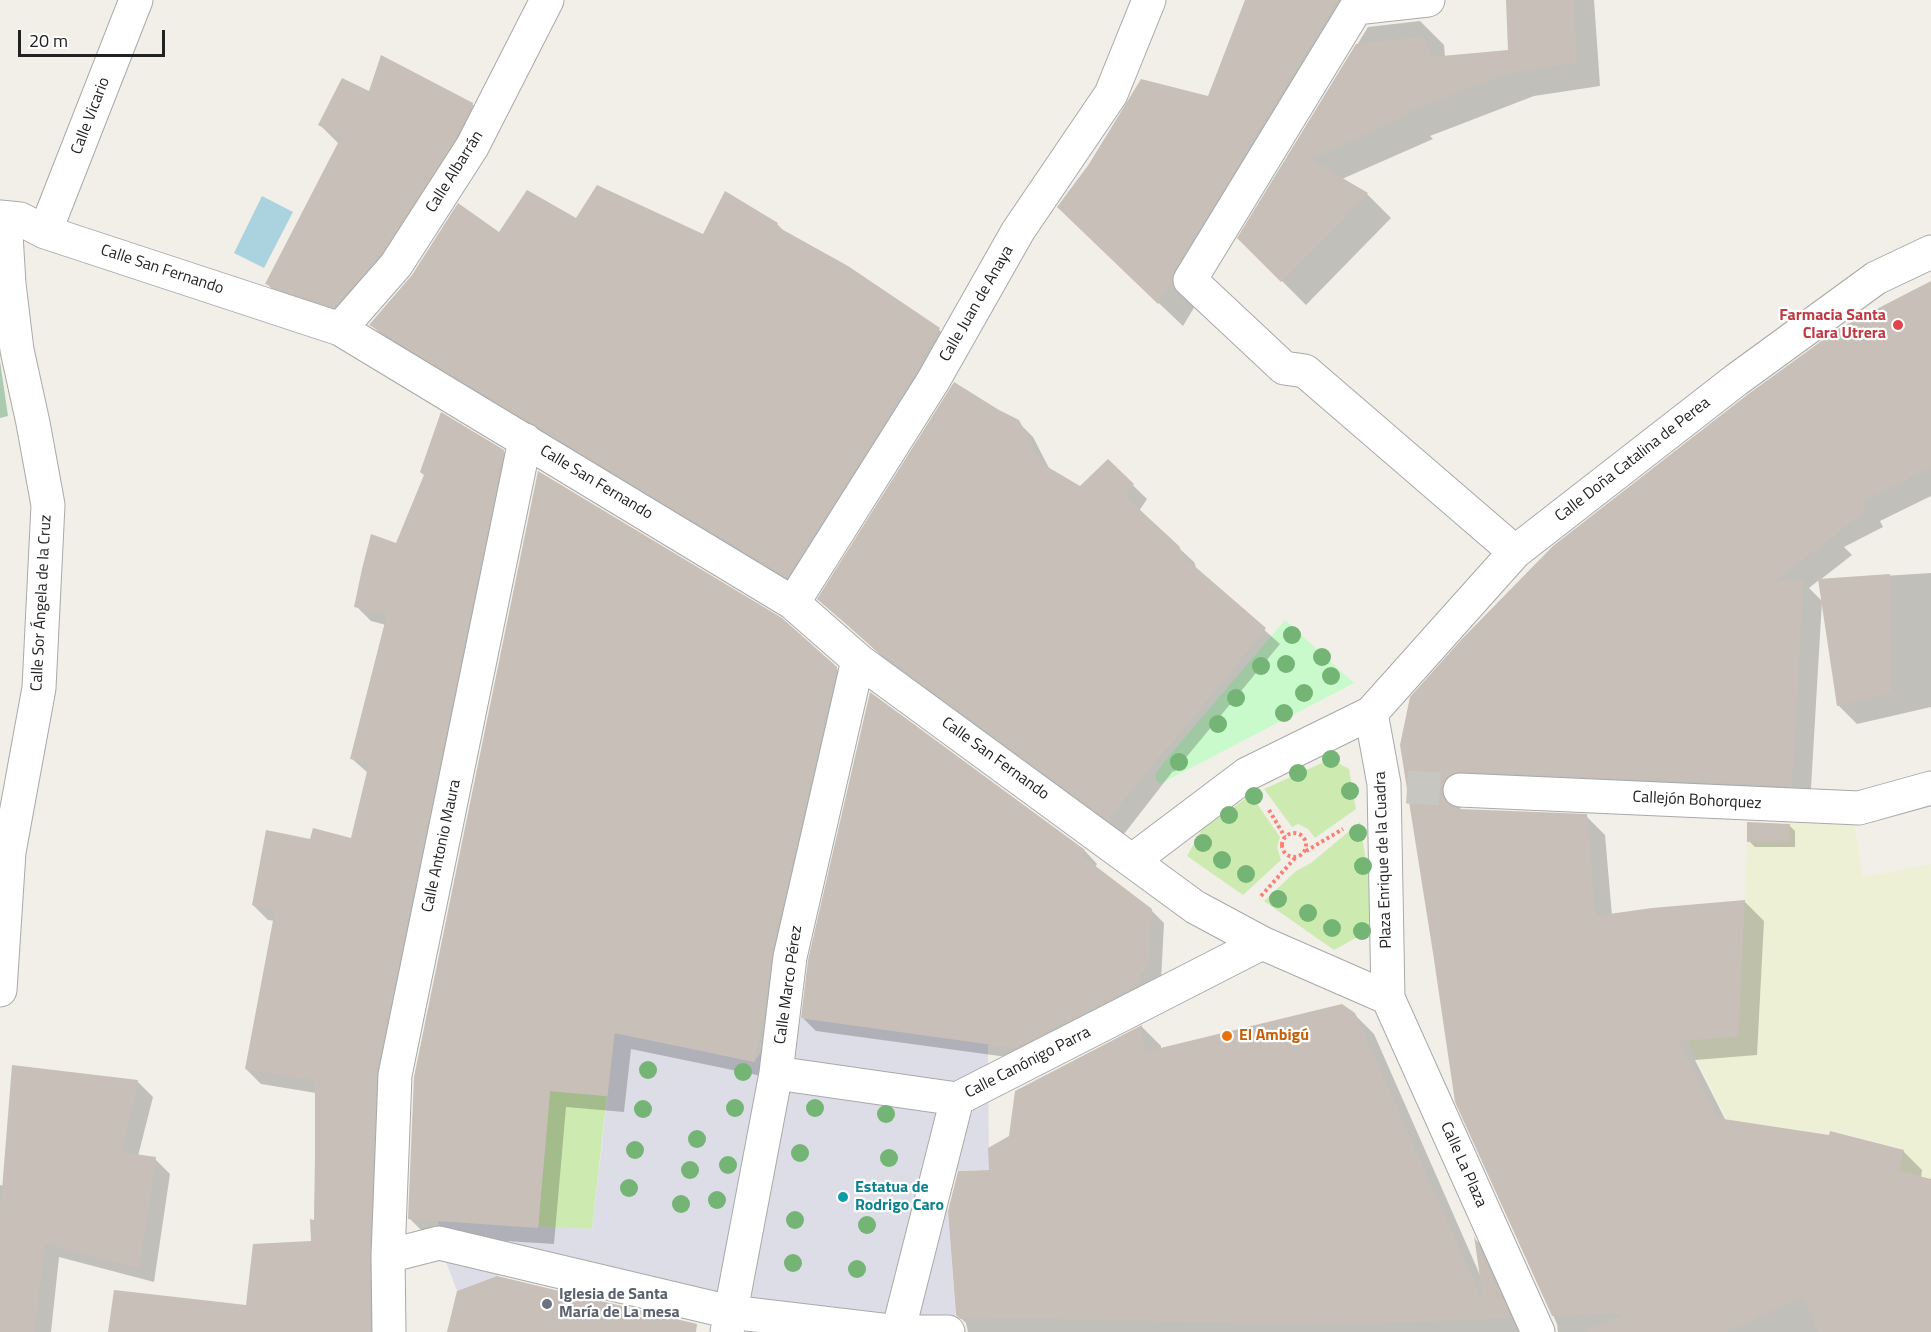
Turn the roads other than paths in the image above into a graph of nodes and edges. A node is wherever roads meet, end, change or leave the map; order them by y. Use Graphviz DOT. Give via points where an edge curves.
graph roads {
  1 [pos="136,0"];
  2 [pos="547,0"];
  3 [pos="1149,0"];
  4 [pos="1428,0"];
  5 [pos="3,218"];
  6 [pos="45,232"];
  7 [pos="1931,252"];
  8 [pos="340,329"];
  9 [pos="525,440"];
  10 [pos="1515,552"];
  11 [pos="792,603"];
  12 [pos="858,660"];
  13 [pos="1371,713"];
  14 [pos="1931,788"];
  15 [pos="1460,790"];
  16 [pos="1133,860"];
  17 [pos="1262,943"];
  18 [pos="0,990"];
  19 [pos="1388,998"];
  20 [pos="776,1073"];
  21 [pos="957,1099"];
  22 [pos="388,1256"];
  23 [pos="728,1322"];
  24 [pos="389,1332"];
  25 [pos="898,1332"];
  26 [pos="948,1332"];
  27 [pos="1538,1332"];
  1 -- 6 [label="street, Calle Vicario"];
  2 -- 8 [label="street, Calle Albarrán" via="472,147 396,265"];
  3 -- 11 [label="street, Calle Juan de Anaya" via="1111,94 1018,231 933,381"];
  4 -- 10 [label="street" via="1356,8 1190,280 1284,368 1305,371"];
  5 -- 6 [label="street, Calle San Fernando" via="20,219"];
  5 -- 18 [label="street, Calle Sor Ángela de la Cruz" via="17,350 48,505 39,688 9,852"];
  6 -- 8 [label="street, Calle San Fernando"];
  7 -- 10 [label="street, Calle Doña Catalina de Perea" via="1876,278 1736,380"];
  8 -- 9 [label="street, Calle San Fernando"];
  9 -- 11 [label="street, Calle San Fernando"];
  9 -- 22 [label="street, Calle Antonio Maura" via="395,1075"];
  10 -- 13 [label="street, Calle Doña Catalina de Perea"];
  11 -- 12 [label="street, Calle San Fernando"];
  12 -- 16 [label="street, Calle San Fernando"];
  12 -- 20 [label="street, Calle Marco Pérez" via="790,957"];
  13 -- 16 [label="street" via="1247,774"];
  13 -- 19 [label="street, Plaza Enrique de la Cuadra" via="1396,786"];
  14 -- 15 [label="street, Callejón Bohorquez" via="1859,808"];
  16 -- 17 [label="street" via="1195,907"];
  17 -- 19 [label="street"];
  17 -- 21 [label="street, Calle Canónigo Parra"];
  19 -- 27 [label="street, Calle La Plaza"];
  20 -- 21 [label="street, Calle Canónigo Parra"];
  20 -- 23 [label="street, Calle Marco Pérez"];
  21 -- 25 [label="street"];
  22 -- 23 [label="street" via="439,1243"];
  22 -- 24 [label="street, Calle Antonio Maura"];
  23 -- 25 [label="street"];
  25 -- 26 [label="street"];
}
